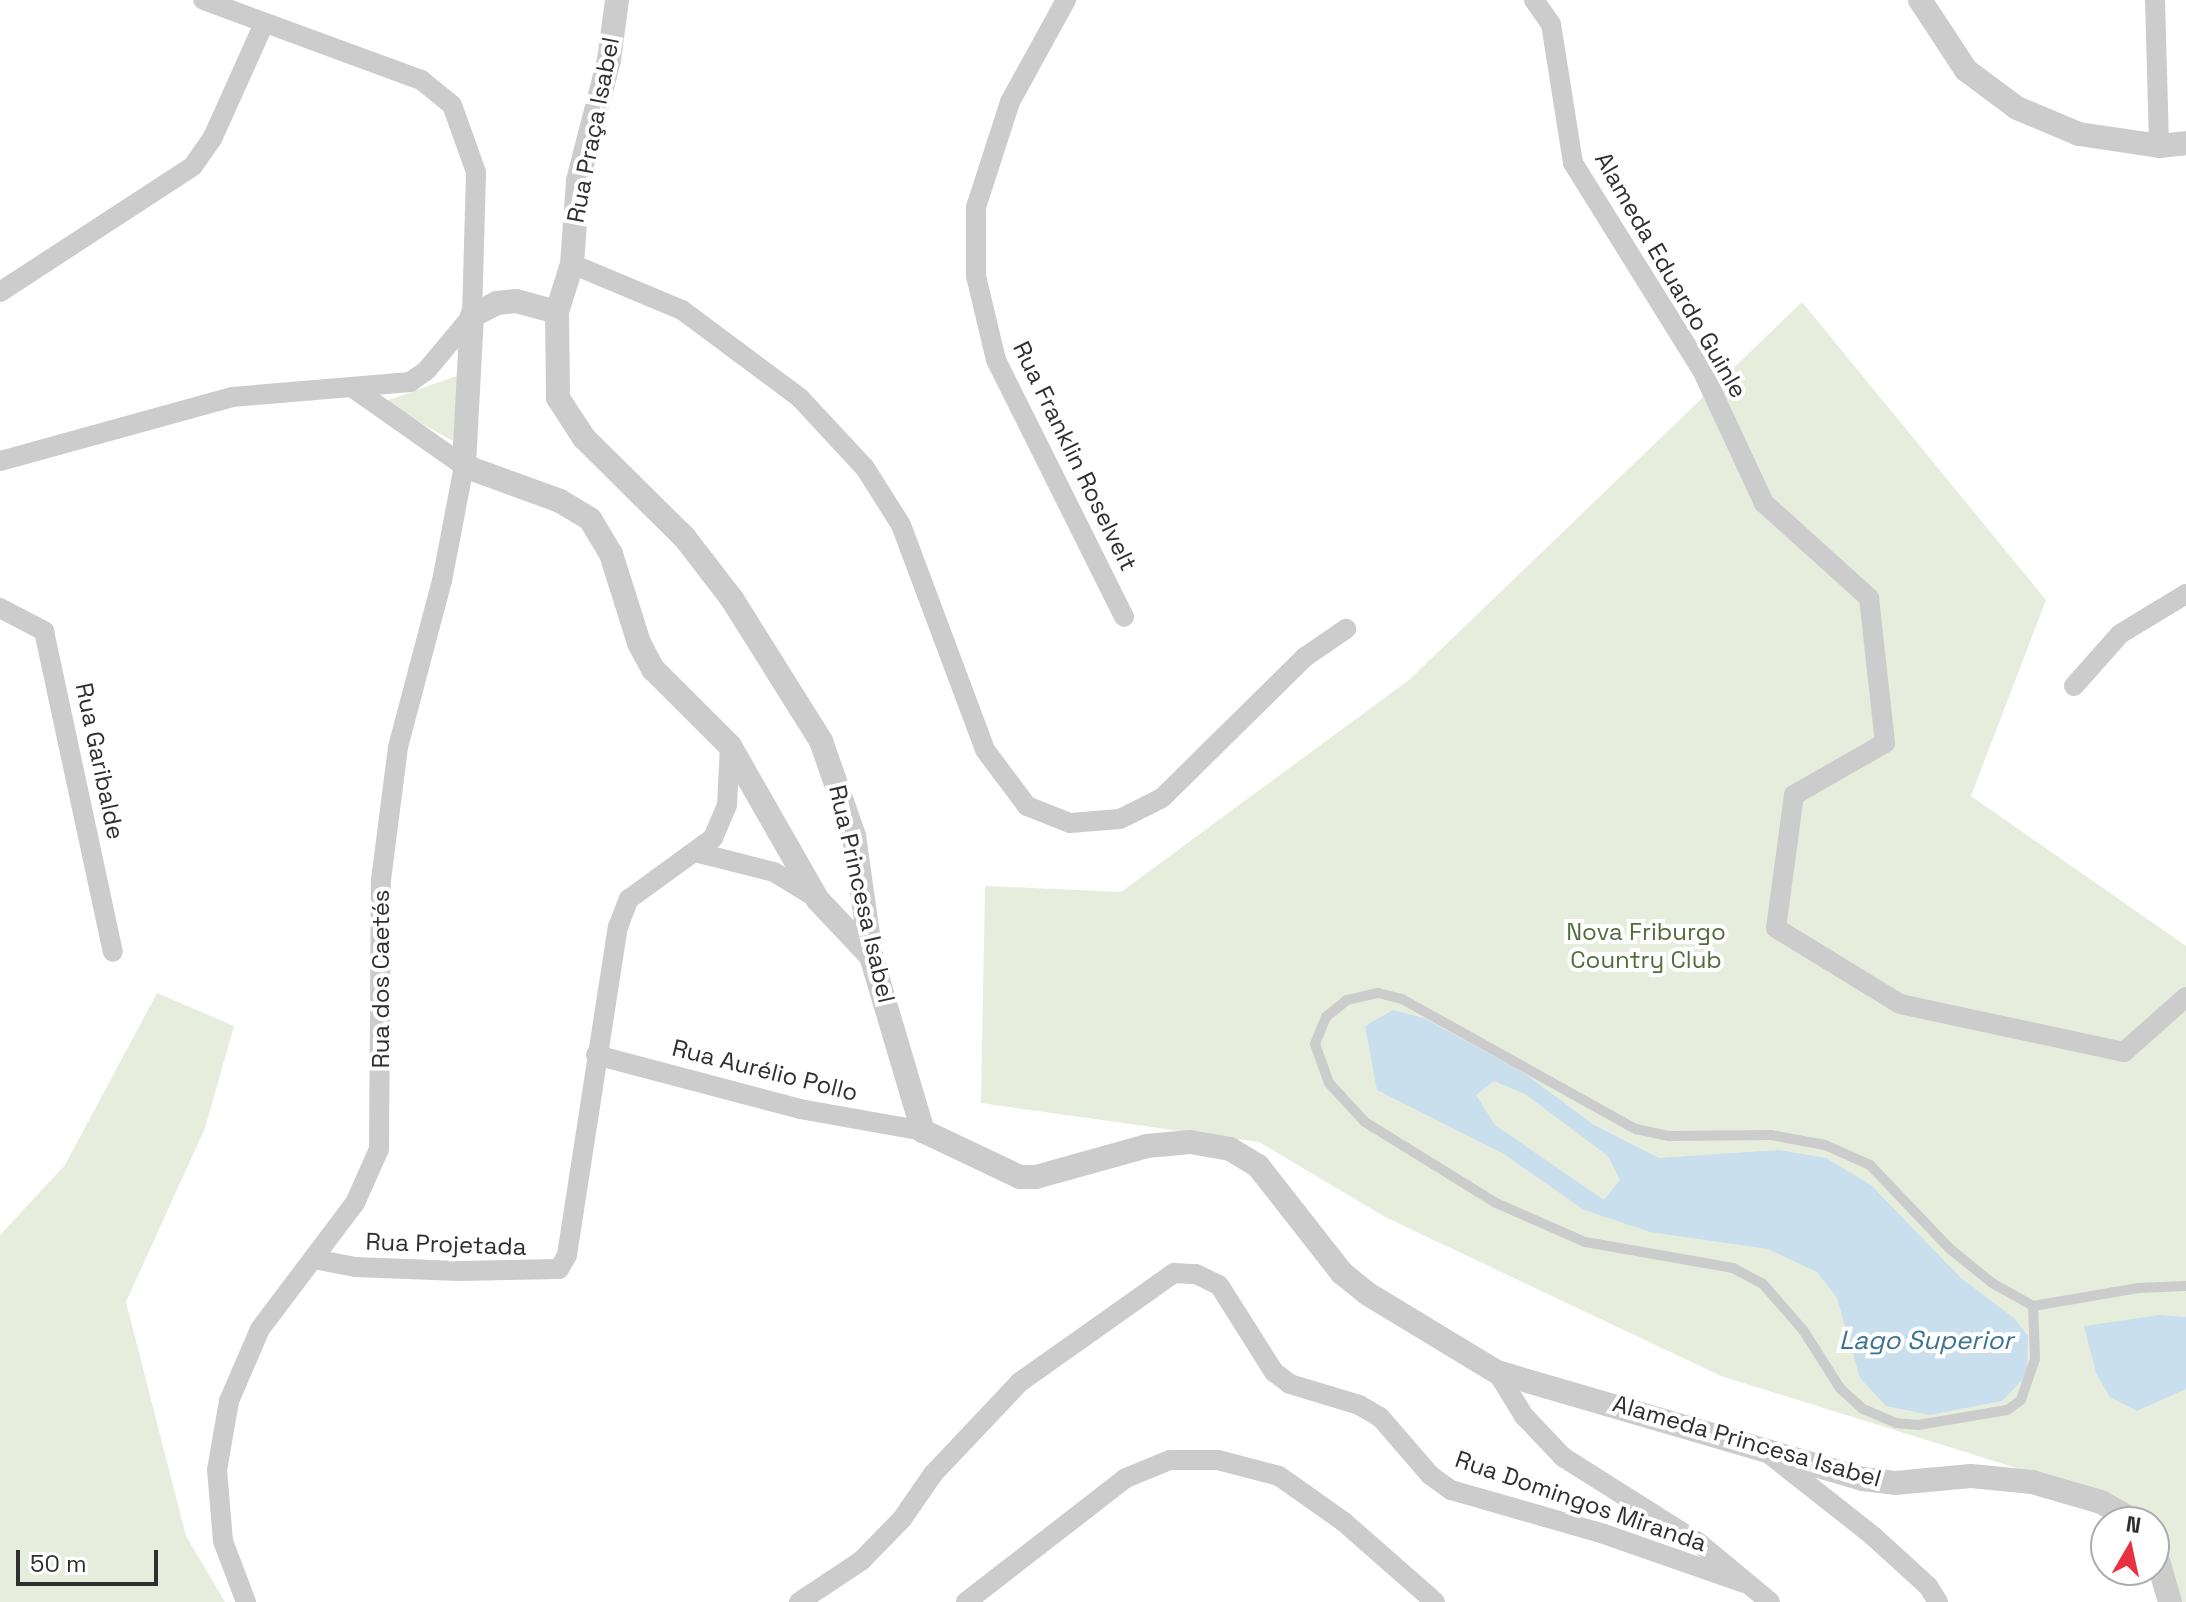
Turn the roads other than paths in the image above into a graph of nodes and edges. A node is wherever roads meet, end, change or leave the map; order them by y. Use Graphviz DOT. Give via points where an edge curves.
graph roads {
  1 [pos="203,0"];
  2 [pos="617,0"];
  3 [pos="1066,0"];
  4 [pos="1534,0"];
  5 [pos="1920,0"];
  6 [pos="2155,0"];
  7 [pos="263,26"];
  8 [pos="2186,143"];
  9 [pos="2159,146"];
  10 [pos="572,264"];
  11 [pos="0,292"];
  12 [pos="557,312"];
  13 [pos="472,316"];
  14 [pos="353,388"];
  15 [pos="0,461"];
  16 [pos="464,466"];
  17 [pos="2186,594"];
  18 [pos="0,608"];
  19 [pos="1124,617"];
  20 [pos="1346,629"];
  21 [pos="2074,686"];
  22 [pos="730,746"];
  23 [pos="699,853"];
  24 [pos="818,900"];
  25 [pos="113,952"];
  26 [pos="871,956"];
  27 [pos="2186,997"];
  28 [pos="596,1055"];
  29 [pos="923,1131"];
  30 [pos="314,1259"];
  31 [pos="2186,1286"];
  32 [pos="2033,1306"];
  33 [pos="1497,1372"];
  34 [pos="1768,1453"];
  35 [pos="2108,1506"];
  36 [pos="1744,1583"];
  37 [pos="246,1602"];
  38 [pos="799,1602"];
  39 [pos="966,1602"];
  40 [pos="1435,1602"];
  41 [pos="1770,1602"];
  42 [pos="1938,1602"];
  1 -- 7 [label="street"];
  2 -- 10 [label="street, Rua Praça Isabel" via="609,60 578,181"];
  3 -- 19 [label="street, Rua Franklin Roselvelt" via="1010,102 976,207 976,276 996,360"];
  4 -- 27 [label="street, Alameda Eduardo Guinle" via="1551,24 1573,163 1702,370 1764,503 1869,598 1885,743 1794,795 1776,928 1900,1004 2124,1052"];
  5 -- 9 [label="street" via="1966,70 2017,108 2079,134"];
  6 -- 9 [label="street"];
  7 -- 11 [label="street" via="213,137 193,166"];
  7 -- 13 [label="street" via="310,37 421,80 452,105 476,172"];
  8 -- 9 [label="street"];
  10 -- 12 [label="street, Rua Praça Isabel"];
  10 -- 20 [label="street" via="682,310 800,398 865,468 901,525 985,750 1027,806 1070,823 1120,819 1162,798 1305,657"];
  12 -- 13 [label="street" via="516,301 497,303"];
  12 -- 26 [label="street, Rua Princesa Isabel" via="558,398 584,438 685,538 732,599 821,741 854,836"];
  13 -- 14 [label="street" via="426,371 410,382"];
  13 -- 16 [label="street, Rua dos Caetés"];
  14 -- 15 [label="street" via="310,387 232,397"];
  14 -- 16 [label="street"];
  16 -- 22 [label="street" via="560,501 590,519 611,554 639,643 653,669"];
  16 -- 30 [label="street, Rua dos Caetés" via="445,567 398,747 383,866 379,1149 355,1203"];
  17 -- 21 [label="street" via="2120,634"];
  18 -- 25 [label="street, Rua Garibalde" via="44,631"];
  22 -- 23 [label="street" via="727,805 713,838"];
  22 -- 24 [label="street"];
  23 -- 24 [label="street" via="774,872"];
  23 -- 28 [label="street" via="629,899 618,927"];
  24 -- 26 [label="street"];
  26 -- 29 [label="street, Rua Princesa Isabel"];
  28 -- 29 [label="street, Rua Aurélio Pollo" via="800,1109"];
  28 -- 30 [label="street, Rua Projetada" via="567,1255 559,1269 543,1274 355,1267"];
  29 -- 33 [label="street" via="1020,1177 1147,1146 1190,1142 1230,1149 1258,1166 1342,1273"];
  30 -- 37 [label="street, Rua dos Caetés" via="260,1329 229,1401 217,1470 221,1527"];
  31 -- 32 [label="lane" via="2138,1288"];
  32 -- 32 [label="lane" via="2035,1359 2021,1400 2007,1410 1918,1425 1896,1423 1863,1409 1840,1388 1803,1330 1763,1284 1733,1268 1585,1242 1496,1203 1365,1122 1329,1083 1315,1044 1326,1017 1347,1000 1378,993 1402,999 1636,1129 1670,1136 1771,1135 1825,1145 1870,1165 1949,1248 1992,1283"];
  33 -- 34 [label="street, Alameda Princesa Isabel"];
  33 -- 36 [label="street" via="1524,1416 1563,1457 1699,1543"];
  34 -- 35 [label="street, Alameda Princesa Isabel" via="1895,1483 1971,1476 2032,1482"];
  34 -- 42 [label="street" via="1873,1536 1928,1586"];
  36 -- 38 [label="street, Rua Domingos Miranda" via="1604,1534 1451,1490 1430,1475 1380,1417 1359,1405 1290,1384 1274,1372 1219,1285 1196,1274 1174,1273 1020,1382 861,1561"];
  36 -- 41 [label="street"];
  39 -- 40 [label="street" via="1126,1478 1170,1460 1218,1460 1279,1476 1344,1522"];
}
